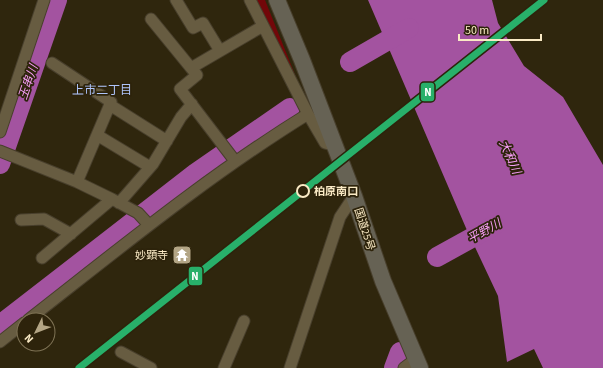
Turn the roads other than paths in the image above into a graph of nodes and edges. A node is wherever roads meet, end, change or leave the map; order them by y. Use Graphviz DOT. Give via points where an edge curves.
graph roads {
  1 [pos="44,0"];
  2 [pos="176,0"];
  3 [pos="250,0"];
  4 [pos="277,0"];
  5 [pos="151,19"];
  6 [pos="263,26"];
  7 [pos="220,51"];
  8 [pos="52,63"];
  9 [pos="191,68"];
  10 [pos="192,104"];
  11 [pos="110,105"];
  12 [pos="308,114"];
  13 [pos="0,132"];
  14 [pos="97,135"];
  15 [pos="167,141"];
  16 [pos="336,146"];
  17 [pos="5,152"];
  18 [pos="235,161"];
  19 [pos="150,168"];
  20 [pos="77,182"];
  21 [pos="354,196"];
  22 [pos="115,201"];
  23 [pos="21,220"];
  24 [pos="149,225"];
  25 [pos="70,234"];
  26 [pos="42,258"];
  27 [pos="38,312"];
  28 [pos="244,322"];
  29 [pos="16,329"];
  30 [pos="0,342"];
  31 [pos="121,352"];
  32 [pos="413,365"];
  33 [pos="151,368"];
  34 [pos="224,368"];
  35 [pos="290,368"];
  1 -- 13 [label="street"];
  2 -- 7 [label="street" via="193,28 203,23"];
  3 -- 6 [label="street"];
  4 -- 16 [label="highway, 国道25号"];
  5 -- 9 [label="street"];
  6 -- 7 [label="street"];
  6 -- 12 [label="street"];
  7 -- 9 [label="street"];
  8 -- 11 [label="street" via="112,102"];
  9 -- 10 [label="street" via="197,75 180,90"];
  10 -- 15 [label="street"];
  10 -- 18 [label="street"];
  11 -- 14 [label="street"];
  11 -- 15 [label="street"];
  12 -- 16 [label="street" via="325,143"];
  12 -- 18 [label="street"];
  14 -- 19 [label="street"];
  14 -- 20 [label="street"];
  15 -- 19 [label="street"];
  16 -- 21 [label="highway, 国道25号"];
  17 -- 20 [label="street"];
  18 -- 24 [label="street"];
  19 -- 22 [label="street"];
  20 -- 22 [label="street"];
  21 -- 32 [label="highway, 国道25号"];
  21 -- 35 [label="street" via="340,217"];
  22 -- 24 [label="street" via="138,213"];
  22 -- 25 [label="street"];
  23 -- 25 [label="street" via="44,219"];
  24 -- 27 [label="street"];
  25 -- 26 [label="street"];
  28 -- 34 [label="street"];
  29 -- 30 [label="street"];
  31 -- 33 [label="street"];
}
